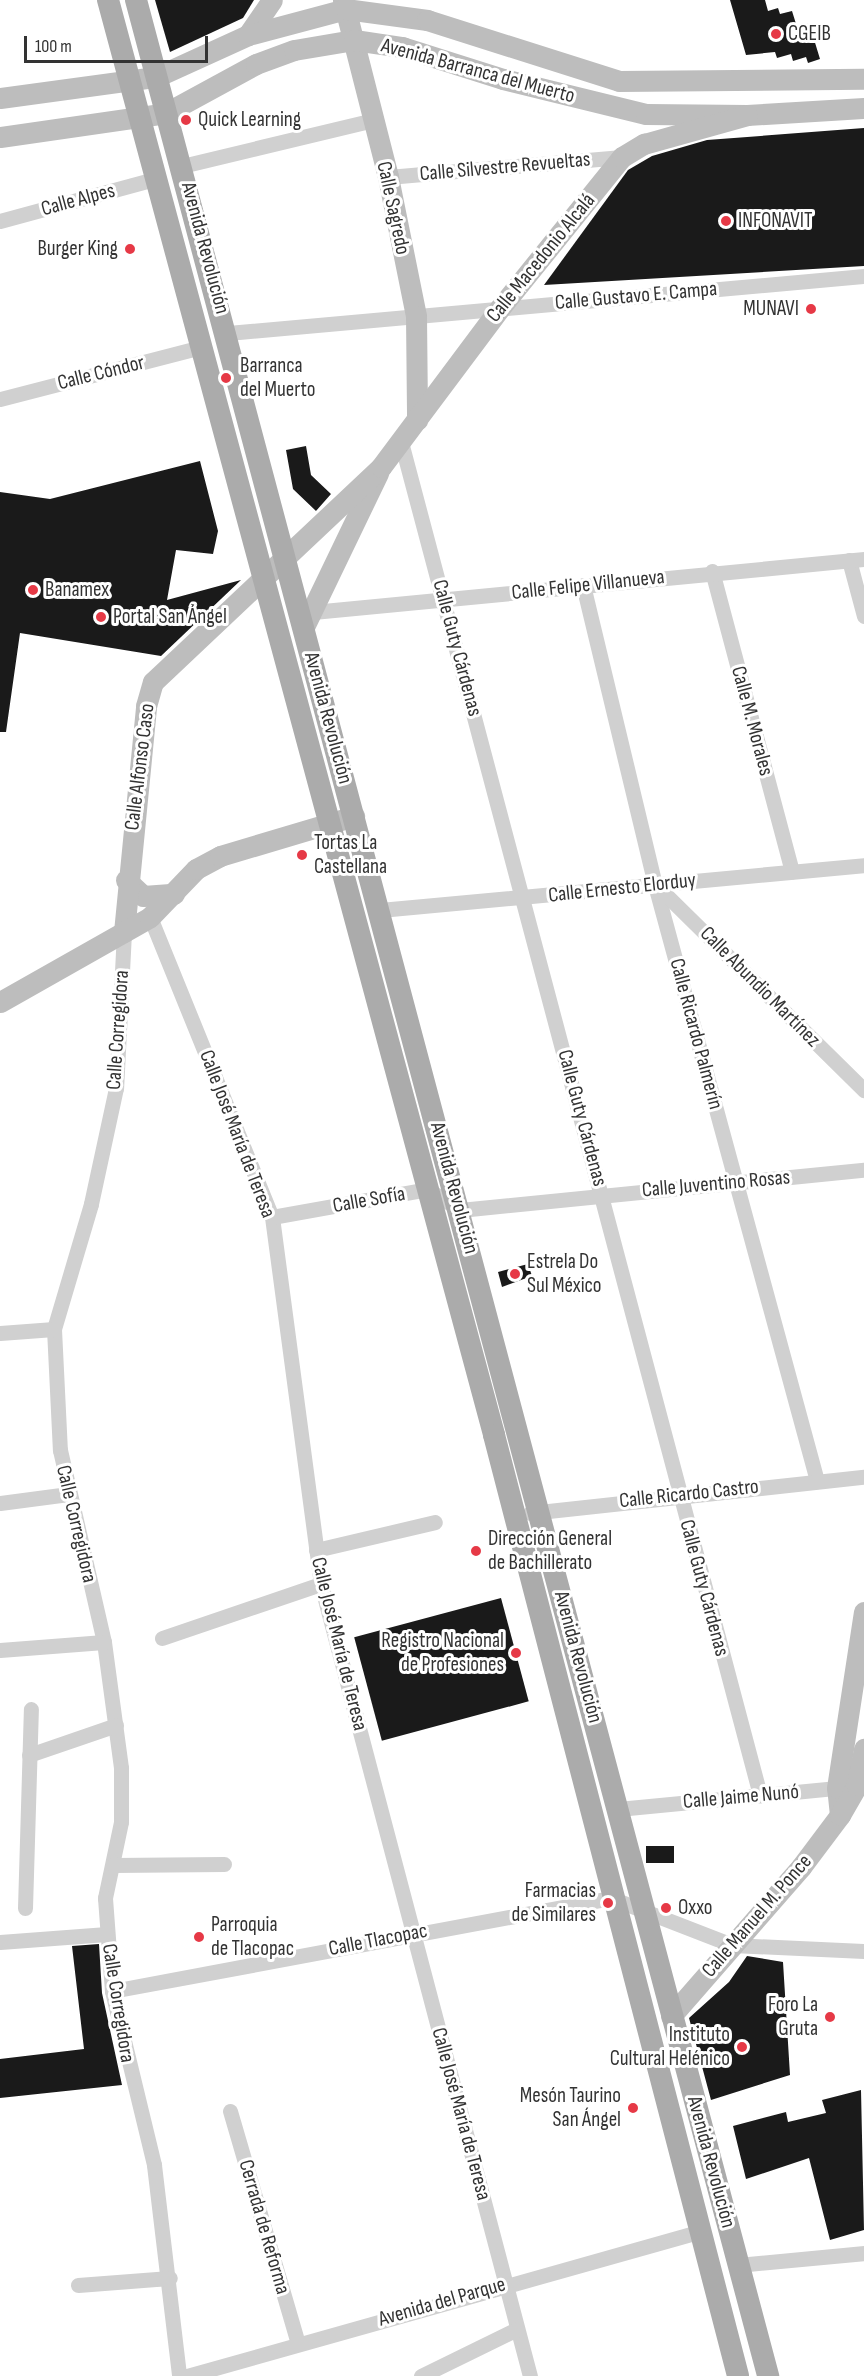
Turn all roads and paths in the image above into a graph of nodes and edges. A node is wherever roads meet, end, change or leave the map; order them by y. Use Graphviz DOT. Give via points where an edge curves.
graph roads {
  1 [pos="108,0"];
  2 [pos="136,0"];
  3 [pos="272,0"];
  4 [pos="344,4"];
  5 [pos="248,35"];
  6 [pos="354,40"];
  7 [pos="512,48"];
  8 [pos="156,77"];
  9 [pos="503,79"];
  10 [pos="864,79"];
  11 [pos="129,84"];
  12 [pos="0,98"];
  13 [pos="864,108"];
  14 [pos="166,113"];
  15 [pos="747,115"];
  16 [pos="139,120"];
  17 [pos="373,120"];
  18 [pos="0,137"];
  19 [pos="622,157"];
  20 [pos="182,166"];
  21 [pos="388,177"];
  22 [pos="155,180"];
  23 [pos="0,221"];
  24 [pos="864,276"];
  25 [pos="500,308"];
  26 [pos="416,316"];
  27 [pos="228,333"];
  28 [pos="201,347"];
  29 [pos="0,399"];
  30 [pos="417,420"];
  31 [pos="402,442"];
  32 [pos="381,467"];
  33 [pos="308,538"];
  34 [pos="285,559"];
  35 [pos="856,559"];
  36 [pos="334,560"];
  37 [pos="712,571"];
  38 [pos="264,579"];
  39 [pos="583,585"];
  40 [pos="445,601"];
  41 [pos="864,616"];
  42 [pos="308,620"];
  43 [pos="354,816"];
  44 [pos="327,824"];
  45 [pos="864,865"];
  46 [pos="792,872"];
  47 [pos="126,880"];
  48 [pos="655,885"];
  49 [pos="174,894"];
  50 [pos="523,898"];
  51 [pos="125,906"];
  52 [pos="380,910"];
  53 [pos="150,916"];
  54 [pos="124,932"];
  55 [pos="0,1002"];
  56 [pos="864,1090"];
  57 [pos="864,1170"];
  58 [pos="737,1183"];
  59 [pos="427,1189"];
  60 [pos="603,1195"];
  61 [pos="460,1210"];
  62 [pos="272,1218"];
  63 [pos="54,1329"];
  64 [pos="0,1333"];
  65 [pos="864,1477"];
  66 [pos="817,1481"];
  67 [pos="68,1494"];
  68 [pos="678,1495"];
  69 [pos="0,1503"];
  70 [pos="540,1511"];
  71 [pos="514,1515"];
  72 [pos="435,1522"];
  73 [pos="316,1550"];
  74 [pos="321,1584"];
  75 [pos="864,1612"];
  76 [pos="162,1638"];
  77 [pos="104,1642"];
  78 [pos="0,1650"];
  79 [pos="31,1709"];
  80 [pos="116,1725"];
  81 [pos="864,1749"];
  82 [pos="29,1755"];
  83 [pos="853,1786"];
  84 [pos="760,1795"];
  85 [pos="618,1809"];
  86 [pos="224,1864"];
  87 [pos="113,1865"];
  88 [pos="611,1898"];
  89 [pos="25,1908"];
  90 [pos="643,1909"];
  91 [pos="413,1933"];
  92 [pos="107,1934"];
  93 [pos="0,1942"];
  94 [pos="732,1946"];
  95 [pos="864,1951"];
  96 [pos="111,1991"];
  97 [pos="671,2016"];
  98 [pos="230,2111"];
  99 [pos="698,2112"];
  100 [pos="670,2120"];
  101 [pos="698,2232"];
  102 [pos="864,2253"];
  103 [pos="738,2265"];
  104 [pos="170,2278"];
  105 [pos="505,2283"];
  106 [pos="78,2285"];
  107 [pos="517,2329"];
  108 [pos="298,2343"];
  109 [pos="179,2376"];
  110 [pos="187,2376"];
  111 [pos="421,2376"];
  112 [pos="530,2376"];
  113 [pos="738,2376"];
  114 [pos="768,2376"];
  1 -- 11 [label="main road, Avenida Revolución"];
  2 -- 8 [label="main road, Avenida Revolución"];
  3 -- 5 [label="street"];
  4 -- 5 [label="street, Avenida Barranca del Muerto"];
  4 -- 6 [label="street, Calle Sagredo"];
  4 -- 7 [label="street, Avenida Barranca del Muerto" via="428,20"];
  5 -- 8 [label="street, Avenida Barranca del Muerto"];
  6 -- 9 [label="street, Avenida Barranca del Muerto" via="402,47"];
  6 -- 14 [label="street, Avenida Barranca del Muerto" via="303,47 266,60"];
  6 -- 17 [label="street, Calle Sagredo"];
  7 -- 9 [label="street"];
  7 -- 10 [label="street, Avenida Barranca del Muerto" via="643,84"];
  8 -- 11 [label="street, Avenida Barranca del Muerto"];
  8 -- 14 [label="main road, Avenida Revolución"];
  9 -- 15 [label="street, Avenida Barranca del Muerto" via="622,110"];
  11 -- 12 [label="street, Avenida Barranca del Muerto"];
  11 -- 16 [label="main road, Avenida Revolución"];
  13 -- 15 [label="street, Avenida Barranca del Muerto"];
  14 -- 16 [label="street, Avenida Barranca del Muerto"];
  14 -- 20 [label="main road, Avenida Revolución"];
  15 -- 19 [label="street, Calle Macedonio Alcalá" via="644,144"];
  16 -- 18 [label="street, Avenida Barranca del Muerto"];
  16 -- 22 [label="main road, Avenida Revolución"];
  17 -- 20 [label="street"];
  17 -- 21 [label="street, Calle Sagredo"];
  19 -- 21 [label="street, Calle Silvestre Revueltas"];
  19 -- 25 [label="street, Calle Macedonio Alcalá"];
  20 -- 27 [label="main road, Avenida Revolución"];
  21 -- 26 [label="street, Calle Sagredo"];
  22 -- 23 [label="street, Calle Alpes"];
  22 -- 28 [label="main road, Avenida Revolución"];
  24 -- 25 [label="street, Calle Gustavo E. Campa"];
  25 -- 26 [label="street, Calle Gustavo E. Campa"];
  25 -- 30 [label="street, Calle Macedonio Alcalá"];
  26 -- 27 [label="street, Calle Gustavo E. Campa"];
  26 -- 30 [label="street, Calle Sagredo"];
  27 -- 34 [label="main road, Avenida Revolución"];
  28 -- 29 [label="street, Calle Cóndor"];
  28 -- 38 [label="main road, Avenida Revolución"];
  30 -- 31 [label="street, Calle Macedonio Alcalá"];
  31 -- 32 [label="street, Calle Macedonio Alcalá"];
  31 -- 40 [label="street, Calle Guty Cárdenas"];
  32 -- 33 [label="street, Calle Macedonio Alcalá" via="363,478"];
  32 -- 36 [label="street, Calle Macedonio Alcalá"];
  33 -- 34 [label="street, Calle Macedonio Alcalá"];
  33 -- 36 [label="street" via="325,547"];
  34 -- 38 [label="street, Calle Macedonio Alcalá"];
  34 -- 42 [label="main road, Avenida Revolución"];
  35 -- 37 [label="street, Calle Felipe Villanueva"];
  35 -- 41 [label="street"];
  36 -- 42 [label="street, Calle Macedonio Alcalá"];
  37 -- 39 [label="street, Calle Felipe Villanueva"];
  37 -- 46 [label="street, Calle M. Morales"];
  38 -- 44 [label="main road, Avenida Revolución"];
  38 -- 47 [label="street, Calle Alfonso Caso" via="153,682 146,706"];
  39 -- 40 [label="street, Calle Felipe Villanueva"];
  39 -- 48 [label="street, Calle Ricardo Palmerín"];
  40 -- 42 [label="street, Calle Felipe Villanueva"];
  40 -- 50 [label="street, Calle Guty Cárdenas"];
  42 -- 43 [label="main road, Avenida Revolución"];
  43 -- 44 [label="street"];
  43 -- 52 [label="main road, Avenida Revolución"];
  44 -- 49 [label="street" via="220,856 196,869"];
  44 -- 59 [label="main road, Avenida Revolución"];
  45 -- 46 [label="street, Calle Ernesto Elorduy"];
  46 -- 48 [label="street, Calle Ernesto Elorduy"];
  47 -- 49 [label="street" via="143,896 159,898"];
  47 -- 51 [label="street, Calle Alfonso Caso"];
  48 -- 50 [label="street, Calle Ernesto Elorduy"];
  48 -- 56 [label="street, Calle Abundio Martínez"];
  48 -- 58 [label="street, Calle Ricardo Palmerín"];
  49 -- 53 [label="street"];
  50 -- 52 [label="street, Calle Ernesto Elorduy"];
  50 -- 60 [label="street, Calle Guty Cárdenas"];
  51 -- 53 [label="street" via="136,905"];
  51 -- 54 [label="street, Calle Alfonso Caso"];
  52 -- 61 [label="main road, Avenida Revolución"];
  53 -- 54 [label="street"];
  53 -- 62 [label="street, Calle José María de Teresa"];
  54 -- 55 [label="street"];
  54 -- 63 [label="street, Calle Corregidora" via="116,1088 91,1204"];
  57 -- 58 [label="street, Calle Juventino Rosas"];
  58 -- 60 [label="street, Calle Juventino Rosas"];
  58 -- 66 [label="street, Calle Ricardo Palmerín"];
  59 -- 61 [label="street, Calle Sofía"];
  59 -- 62 [label="street, Calle Sofía"];
  59 -- 71 [label="main road, Avenida Revolución"];
  60 -- 61 [label="street, Calle Juventino Rosas"];
  60 -- 68 [label="street, Calle Guty Cárdenas"];
  61 -- 70 [label="main road, Avenida Revolución"];
  62 -- 73 [label="street, Calle José María de Teresa"];
  63 -- 64 [label="street"];
  63 -- 67 [label="street, Calle Corregidora" via="60,1450"];
  65 -- 66 [label="street, Calle Ricardo Castro"];
  66 -- 68 [label="street, Calle Ricardo Castro"];
  67 -- 69 [label="street"];
  67 -- 77 [label="street, Calle Corregidora"];
  68 -- 70 [label="street, Calle Ricardo Castro"];
  68 -- 84 [label="street, Calle Guty Cárdenas"];
  70 -- 71 [label="street, Calle Ricardo Castro"];
  70 -- 85 [label="main road, Avenida Revolución"];
  71 -- 88 [label="main road, Avenida Revolución"];
  72 -- 73 [label="street"];
  73 -- 74 [label="street, Calle José María de Teresa"];
  74 -- 76 [label="street"];
  74 -- 91 [label="street, Calle José María de Teresa"];
  75 -- 83 [label="street, Calle Manuel M. Ponce"];
  77 -- 78 [label="street"];
  77 -- 80 [label="street, Calle Corregidora"];
  79 -- 82 [label="street"];
  80 -- 82 [label="street"];
  80 -- 87 [label="street, Calle Corregidora" via="121,1822"];
  81 -- 83 [label="street, Calle Manuel M. Ponce"];
  82 -- 89 [label="street"];
  83 -- 84 [label="street, Calle Jaime Nunó"];
  83 -- 94 [label="street, Calle Manuel M. Ponce" via="840,1815"];
  84 -- 85 [label="street, Calle Jaime Nunó"];
  85 -- 90 [label="main road, Avenida Revolución"];
  86 -- 87 [label="street"];
  87 -- 92 [label="street, Calle Corregidora" via="105,1898"];
  88 -- 90 [label="street, Calle Tlacopac"];
  88 -- 91 [label="street, Calle Tlacopac"];
  88 -- 100 [label="main road, Avenida Revolución"];
  90 -- 94 [label="street, Calle Tlacopac"];
  90 -- 97 [label="main road, Avenida Revolución"];
  91 -- 96 [label="street, Calle Tlacopac"];
  91 -- 105 [label="street, Calle José María de Teresa"];
  92 -- 93 [label="street"];
  92 -- 96 [label="street, Calle Corregidora"];
  94 -- 95 [label="street"];
  94 -- 97 [label="street, Calle Manuel M. Ponce"];
  96 -- 104 [label="street, Calle Corregidora" via="154,2165"];
  97 -- 99 [label="main road, Avenida Revolución"];
  98 -- 108 [label="street, Cerrada de Reforma"];
  99 -- 100 [label="main road"];
  99 -- 103 [label="main road, Avenida Revolución"];
  100 -- 101 [label="main road, Avenida Revolución"];
  101 -- 105 [label="street, Avenida del Parque"];
  101 -- 113 [label="main road, Avenida Revolución"];
  102 -- 103 [label="street"];
  103 -- 114 [label="main road, Avenida Revolución"];
  104 -- 106 [label="street"];
  104 -- 109 [label="street, Calle Corregidora"];
  105 -- 107 [label="street, Calle José María de Teresa"];
  105 -- 108 [label="street, Avenida del Parque"];
  107 -- 111 [label="street"];
  107 -- 112 [label="street, Calle José María de Teresa"];
  108 -- 110 [label="street, Avenida del Parque"];
}
